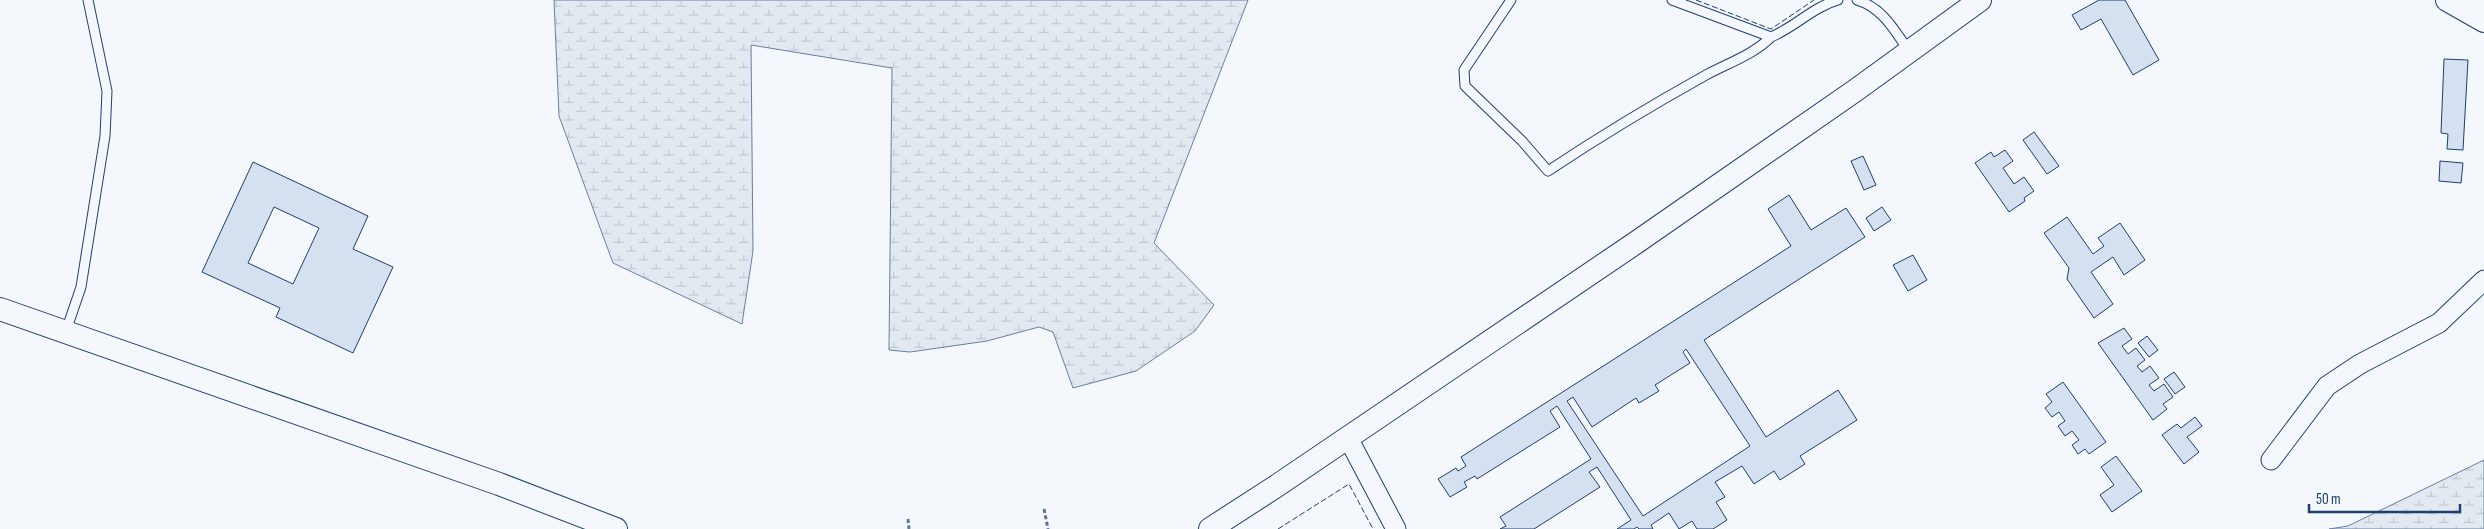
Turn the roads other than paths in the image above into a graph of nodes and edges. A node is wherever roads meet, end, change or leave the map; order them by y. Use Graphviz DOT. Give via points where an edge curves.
graph roads {
  1 [pos="88,0"];
  2 [pos="1511,0"];
  3 [pos="1672,0"];
  4 [pos="1838,0"];
  5 [pos="1858,0"];
  6 [pos="1980,0"];
  7 [pos="2447,0"];
  8 [pos="1869,2"];
  9 [pos="2479,12"];
  10 [pos="1771,37"];
  11 [pos="1909,51"];
  12 [pos="2484,280"];
  13 [pos="0,309"];
  14 [pos="66,332"];
  15 [pos="1348,438"];
  16 [pos="2271,460"];
  17 [pos="616,529"];
  18 [pos="1210,529"];
  19 [pos="1396,529"];
  1 -- 14 [label="lane" via="107,92 105,136 81,287"];
  2 -- 10 [label="lane" via="1464,70 1465,86 1522,140 1548,171 1592,141 1699,79 1759,49"];
  3 -- 10 [label="lane"];
  4 -- 10 [label="lane" via="1824,4 1787,30"];
  5 -- 8 [label="lane"];
  6 -- 11 [label="street"];
  7 -- 9 [label="street"];
  8 -- 11 [label="lane" via="1886,18"];
  11 -- 15 [label="street"];
  12 -- 16 [label="street" via="2439,323 2360,364 2327,386"];
  13 -- 14 [label="street"];
  14 -- 17 [label="street" via="499,484"];
  15 -- 18 [label="street"];
  15 -- 19 [label="street"];
}
